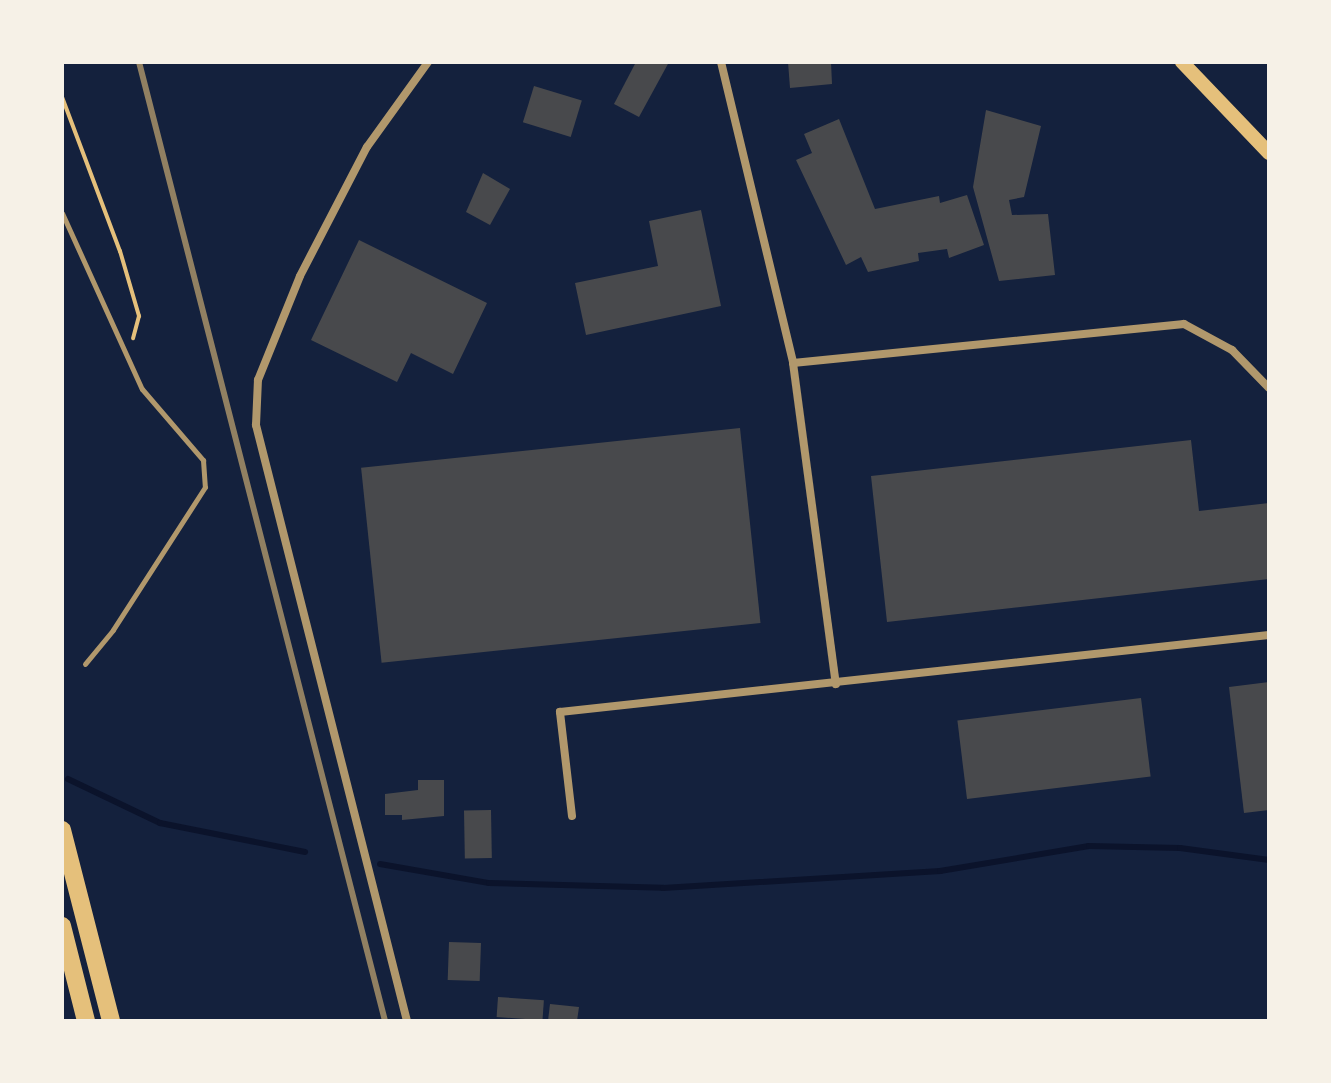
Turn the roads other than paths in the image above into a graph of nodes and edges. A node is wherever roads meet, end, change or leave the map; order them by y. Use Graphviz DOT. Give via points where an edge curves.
graph roads {
  1 [pos="428,62"];
  2 [pos="721,62"];
  3 [pos="1182,62"];
  4 [pos="1269,153"];
  5 [pos="62,213"];
  6 [pos="793,363"];
  7 [pos="1269,388"];
  8 [pos="1269,635"];
  9 [pos="85,664"];
  10 [pos="836,684"];
  11 [pos="572,816"];
  12 [pos="62,830"];
  13 [pos="62,926"];
  14 [pos="86,1021"];
  15 [pos="111,1021"];
  16 [pos="407,1021"];
  1 -- 16 [label="street" via="367,147 300,276 258,380 256,425"];
  2 -- 6 [label="street"];
  3 -- 4 [label="main road"];
  5 -- 9 [label="lane" via="142,389 203,460 205,487 113,630"];
  6 -- 7 [label="street" via="1184,324 1232,350"];
  6 -- 10 [label="street"];
  8 -- 10 [label="street"];
  10 -- 11 [label="street" via="560,712"];
  12 -- 15 [label="highway"];
  13 -- 14 [label="highway"];
}
